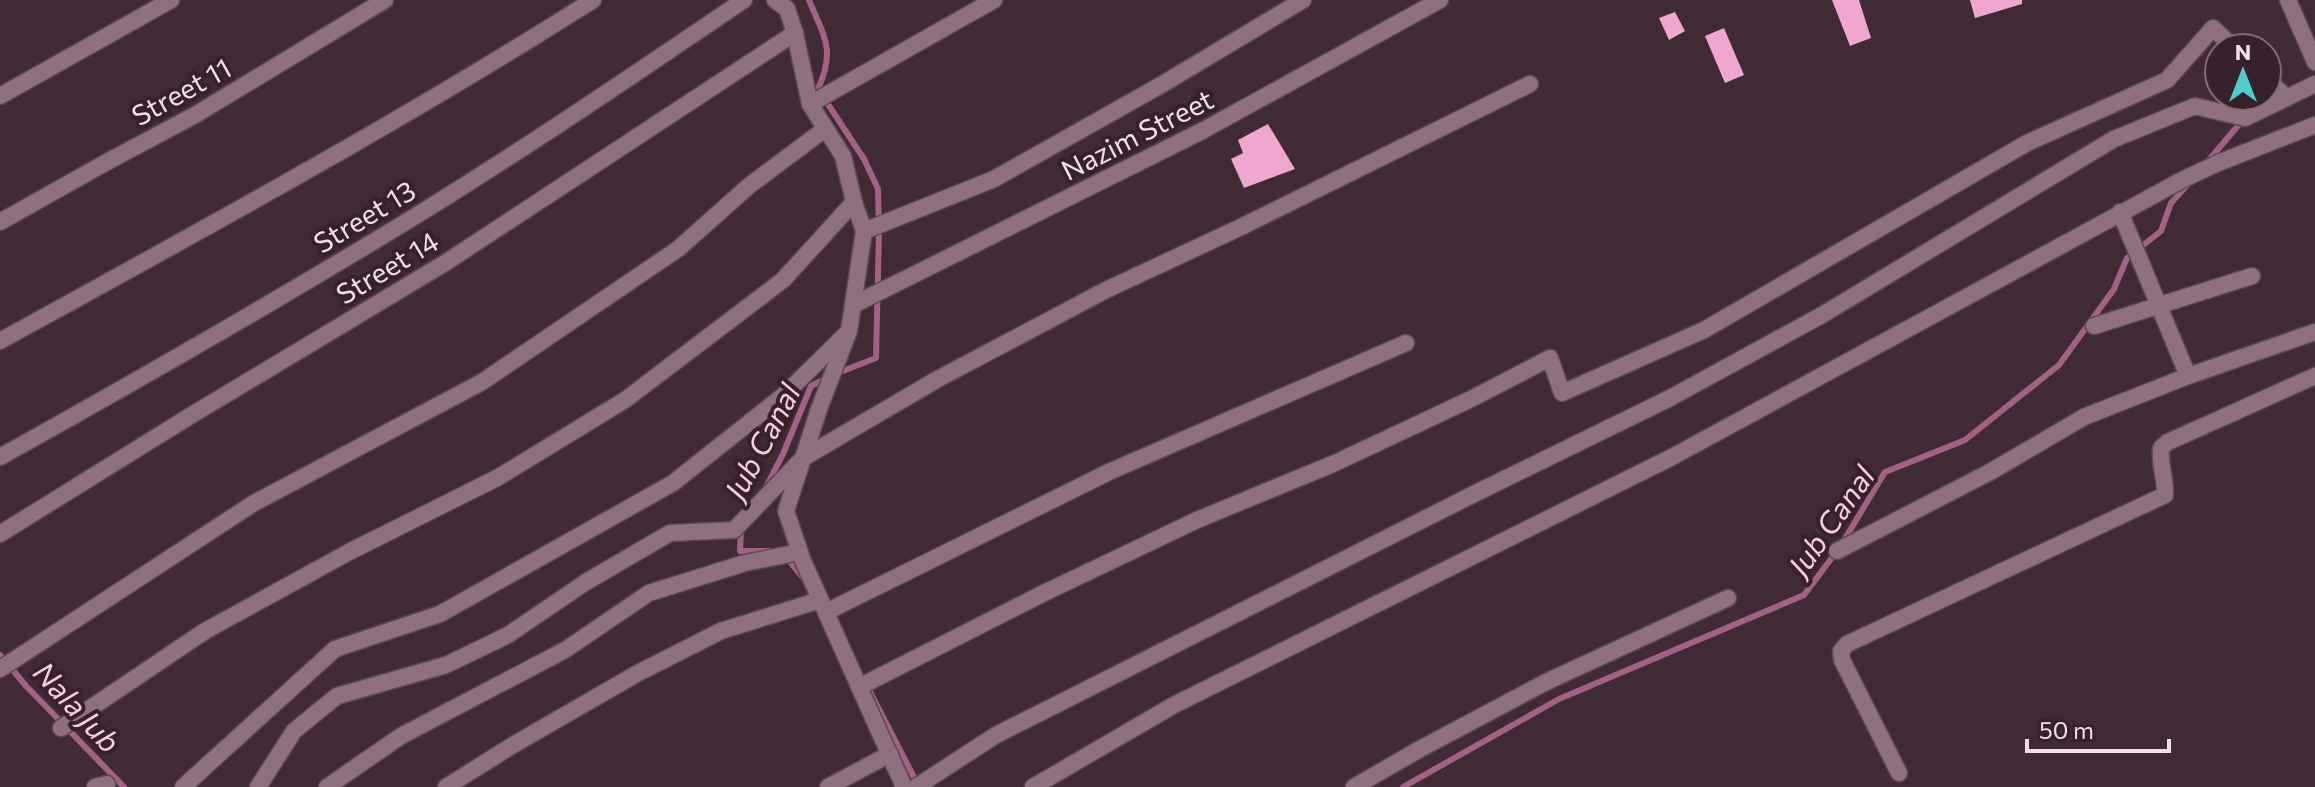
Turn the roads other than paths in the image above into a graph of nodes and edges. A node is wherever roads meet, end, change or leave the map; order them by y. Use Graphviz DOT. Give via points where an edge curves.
graph roads {
  1 [pos="171,0"];
  2 [pos="385,0"];
  3 [pos="593,0"];
  4 [pos="744,0"];
  5 [pos="775,0"];
  6 [pos="994,0"];
  7 [pos="1303,0"];
  8 [pos="1440,0"];
  9 [pos="2288,0"];
  10 [pos="795,33"];
  11 [pos="2203,39"];
  12 [pos="2315,62"];
  13 [pos="1530,84"];
  14 [pos="2315,84"];
  15 [pos="2283,94"];
  16 [pos="0,96"];
  17 [pos="2287,98"];
  18 [pos="810,104"];
  19 [pos="2315,125"];
  20 [pos="825,129"];
  21 [pos="854,202"];
  22 [pos="2120,212"];
  23 [pos="0,222"];
  24 [pos="864,231"];
  25 [pos="2252,276"];
  26 [pos="853,305"];
  27 [pos="2159,306"];
  28 [pos="2094,326"];
  29 [pos="849,331"];
  30 [pos="2315,332"];
  31 [pos="0,341"];
  32 [pos="1406,343"];
  33 [pos="2188,376"];
  34 [pos="2315,376"];
  35 [pos="0,457"];
  36 [pos="803,458"];
  37 [pos="0,534"];
  38 [pos="1837,551"];
  39 [pos="800,552"];
  40 [pos="1728,598"];
  41 [pos="823,606"];
  42 [pos="2,662"];
  43 [pos="859,687"];
  44 [pos="61,728"];
  45 [pos="890,754"];
  46 [pos="1899,773"];
  47 [pos="183,787"];
  48 [pos="258,787"];
  49 [pos="327,787"];
  50 [pos="446,787"];
  51 [pos="828,787"];
  52 [pos="904,787"];
  53 [pos="916,787"];
  54 [pos="1033,787"];
  55 [pos="1354,787"];
  1 -- 16 [label="street"];
  2 -- 23 [label="street, Street 11" via="195,115"];
  3 -- 31 [label="street" via="225,217"];
  4 -- 35 [label="street, Street 13" via="416,216"];
  5 -- 10 [label="street" via="787,9"];
  6 -- 18 [label="street"];
  7 -- 24 [label="street" via="994,179"];
  8 -- 26 [label="street, Nazim Street" via="1202,131"];
  9 -- 12 [label="street"];
  10 -- 18 [label="street"];
  10 -- 37 [label="street, Street 14" via="445,263"];
  11 -- 43 [label="street" via="2167,80 2027,143 1704,330 1562,393 1550,358 1335,463 1197,520"];
  13 -- 36 [label="street" via="1106,290"];
  14 -- 17 [label="street"];
  15 -- 17 [label="street"];
  17 -- 53 [label="street" via="2245,118 2195,106 2114,139 1822,315 1670,398 996,735"];
  18 -- 20 [label="street"];
  19 -- 22 [label="street" via="2218,163"];
  20 -- 21 [label="street" via="843,156"];
  20 -- 42 [label="street" via="750,185 678,249 482,382 254,503"];
  21 -- 24 [label="street"];
  21 -- 44 [label="street" via="783,280 625,400 497,478 205,631"];
  22 -- 27 [label="street"];
  22 -- 54 [label="street" via="1672,457 1174,705"];
  24 -- 26 [label="street"];
  25 -- 27 [label="street"];
  26 -- 29 [label="street"];
  27 -- 28 [label="street"];
  27 -- 33 [label="street"];
  29 -- 36 [label="street"];
  29 -- 47 [label="street" via="784,395 673,483 440,614 335,649"];
  30 -- 33 [label="street"];
  32 -- 41 [label="street" via="1111,471"];
  33 -- 38 [label="street" via="2084,417"];
  34 -- 46 [label="street" via="2168,442 2159,460 2165,495 1847,644 1842,660"];
  36 -- 39 [label="street" via="786,511"];
  36 -- 48 [label="street" via="734,530 670,533 508,635 446,665 337,696 294,731"];
  39 -- 41 [label="street"];
  39 -- 49 [label="street" via="649,593 565,650 401,736"];
  40 -- 55 [label="street" via="1546,682"];
  41 -- 43 [label="street"];
  41 -- 50 [label="street" via="721,631 638,673"];
  43 -- 45 [label="street"];
  45 -- 51 [label="street"];
  45 -- 52 [label="street"];
}
